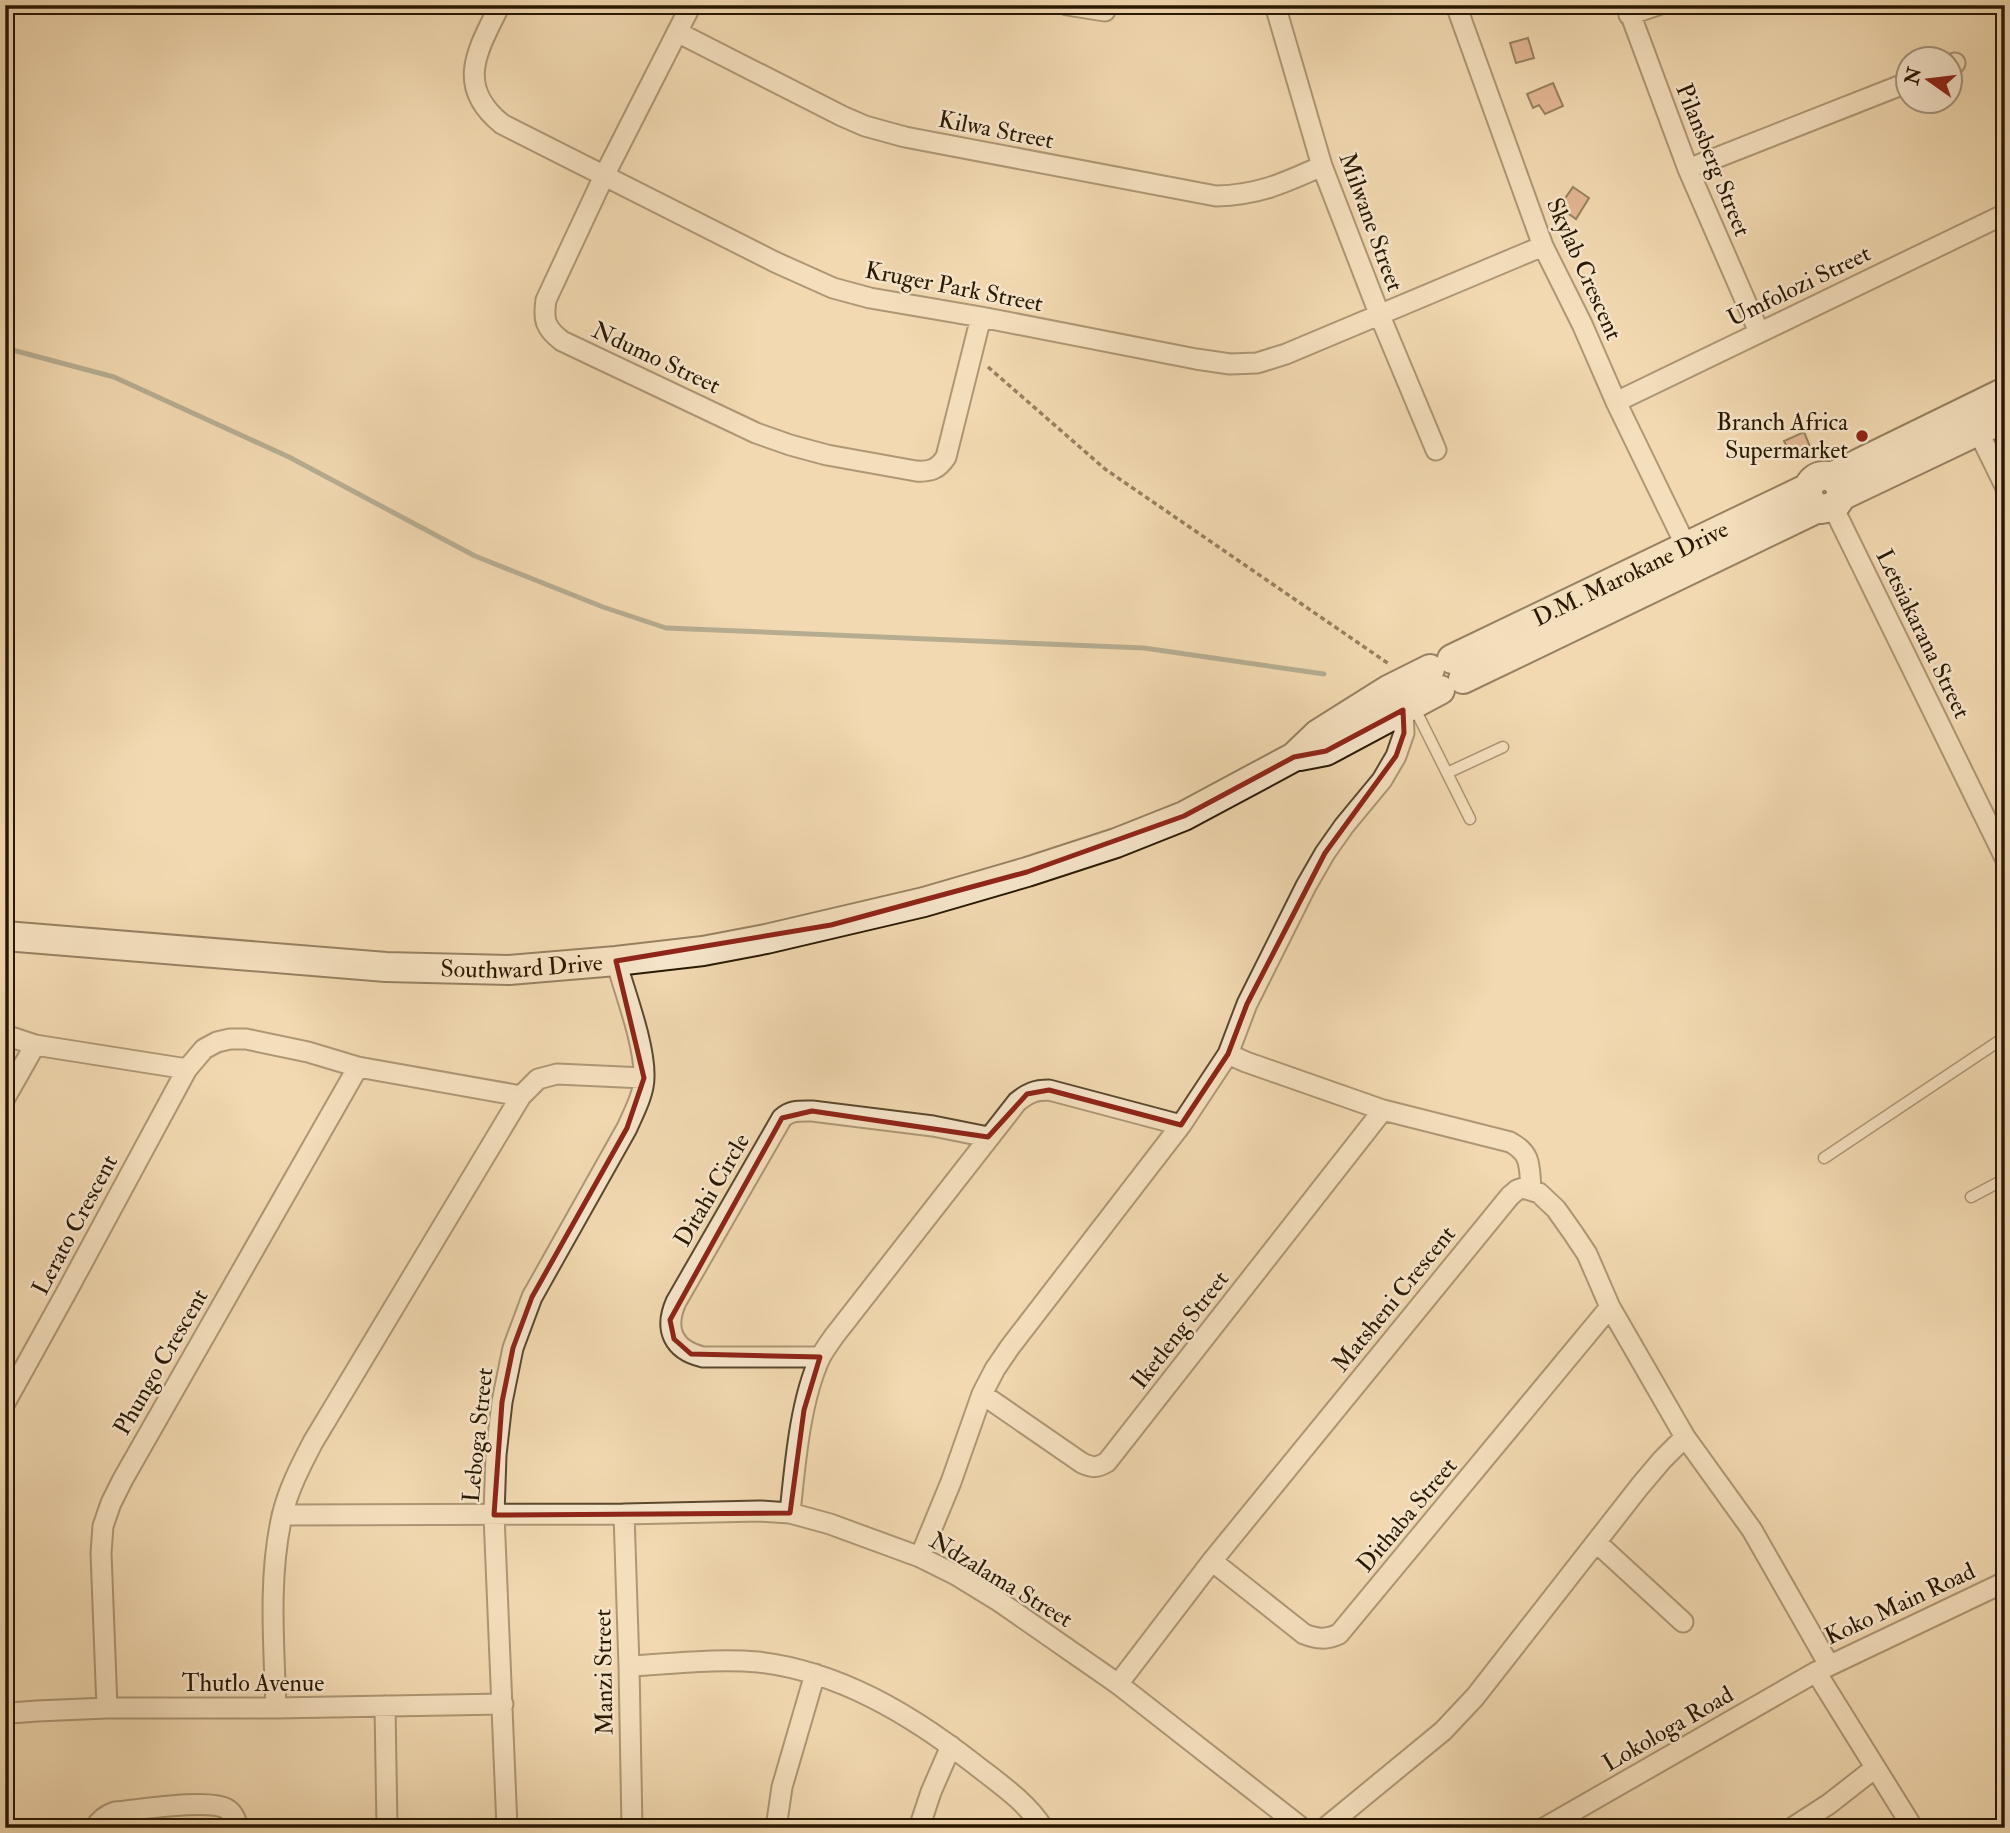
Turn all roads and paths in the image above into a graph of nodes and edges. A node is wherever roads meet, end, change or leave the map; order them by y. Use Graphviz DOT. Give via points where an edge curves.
graph roads {
  1 [pos="500,5"];
  2 [pos="691,5"];
  3 [pos="1067,5"];
  4 [pos="1275,5"];
  5 [pos="1456,5"];
  6 [pos="1658,5"];
  7 [pos="1628,10"];
  8 [pos="1105,11"];
  9 [pos="677,32"];
  10 [pos="1895,88"];
  11 [pos="1322,166"];
  12 [pos="1688,169"];
  13 [pos="604,176"];
  14 [pos="2005,214"];
  15 [pos="1543,246"];
  16 [pos="1380,316"];
  17 [pos="981,317"];
  18 [pos="1759,332"];
  19 [pos="973,354"];
  20 [pos="2005,392"];
  21 [pos="1616,402"];
  22 [pos="2005,418"];
  23 [pos="1978,431"];
  24 [pos="1436,450"];
  25 [pos="2005,486"];
  26 [pos="1826,495"];
  27 [pos="1686,546"];
  28 [pos="1431,684"];
  29 [pos="1503,747"];
  30 [pos="1447,773"];
  31 [pos="1469,819"];
  32 [pos="2005,858"];
  33 [pos="1027,872"];
  34 [pos="5,936"];
  35 [pos="616,961"];
  36 [pos="5,1035"];
  37 [pos="2005,1037"];
  38 [pos="35,1045"];
  39 [pos="1228,1054"];
  40 [pos="358,1067"];
  41 [pos="187,1069"];
  42 [pos="645,1079"];
  43 [pos="521,1096"];
  44 [pos="5,1098"];
  45 [pos="1383,1110"];
  46 [pos="1181,1125"];
  47 [pos="988,1138"];
  48 [pos="1824,1158"];
  49 [pos="2005,1179"];
  50 [pos="1531,1189"];
  51 [pos="1971,1198"];
  52 [pos="1610,1307"];
  53 [pos="820,1357"];
  54 [pos="982,1395"];
  55 [pos="5,1402"];
  56 [pos="1685,1437"];
  57 [pos="790,1513"];
  58 [pos="624,1514"];
  59 [pos="282,1515"];
  60 [pos="494,1515"];
  61 [pos="1597,1542"];
  62 [pos="920,1557"];
  63 [pos="1212,1561"];
  64 [pos="2005,1581"];
  65 [pos="1683,1622"];
  66 [pos="629,1666"];
  67 [pos="1822,1668"];
  68 [pos="815,1674"];
  69 [pos="1118,1684"];
  70 [pos="503,1704"];
  71 [pos="385,1706"];
  72 [pos="107,1708"];
  73 [pos="276,1708"];
  74 [pos="5,1715"];
  75 [pos="951,1746"];
  76 [pos="1875,1768"];
  77 [pos="96,1828"];
  78 [pos="238,1828"];
  79 [pos="387,1828"];
  80 [pos="507,1828"];
  81 [pos="632,1828"];
  82 [pos="776,1828"];
  83 [pos="919,1828"];
  84 [pos="1042,1828"];
  85 [pos="1302,1828"];
  86 [pos="1325,1828"];
  87 [pos="1544,1828"];
  88 [pos="1792,1828"];
  89 [pos="1913,1828"];
  1 -- 13 [label="street, Kruger Park Street" via="477,57 475,78 484,108 502,124"];
  2 -- 9 [label="street, Ndumo Street"];
  3 -- 8 [label="street"];
  4 -- 11 [label="street, Milwane Street"];
  5 -- 15 [label="street, Skylab Crescent"];
  6 -- 7 [label="street"];
  7 -- 12 [label="street, Pilansberg Street"];
  9 -- 11 [label="street, Kilwa Street" via="842,117 905,137 1216,196 1255,193"];
  9 -- 13 [label="street, Ndumo Street"];
  10 -- 12 [label="street"];
  11 -- 16 [label="street, Milwane Street"];
  12 -- 18 [label="street, Pilansberg Street"];
  13 -- 17 [label="street, Kruger Park Street" via="833,288"];
  13 -- 19 [label="street, Ndumo Street" via="547,300 546,323 562,341 756,433 827,455 929,472 946,457"];
  14 -- 18 [label="street, Umfolozi Street"];
  15 -- 16 [label="street, Kruger Park Street"];
  15 -- 21 [label="street, Skylab Crescent"];
  16 -- 17 [label="street, Kruger Park Street" via="1257,363 1196,359"];
  16 -- 24 [label="street, Milwane Street"];
  17 -- 19 [label="street, Ndumo Street"];
  18 -- 21 [label="street, Umfolozi Street"];
  19 -- 28 [label="path" via="1105,469"];
  20 -- 26 [label="main road, D.M. Marokane Drive"];
  21 -- 27 [label="street, Skylab Crescent"];
  22 -- 23 [label="main road, D.M. Marokane Drive"];
  23 -- 25 [label="street"];
  23 -- 26 [label="main road, D.M. Marokane Drive"];
  26 -- 27 [label="main road, D.M. Marokane Drive"];
  26 -- 28 [label="main road, D.M. Marokane Drive"];
  26 -- 32 [label="street, Letsiakarana Street"];
  27 -- 28 [label="main road, D.M. Marokane Drive"];
  28 -- 30 [label="lane"];
  28 -- 33 [label="main road, D.M. Marokane Drive" via="1361,706 1318,734 1294,757 1184,816"];
  28 -- 39 [label="street" via="1382,780 1344,826 1306,886 1247,1004"];
  29 -- 30 [label="lane"];
  30 -- 31 [label="lane"];
  33 -- 35 [label="main road, Southward Drive" via="831,925 703,951"];
  34 -- 35 [label="main road, Southward Drive" via="386,967 509,970"];
  35 -- 42 [label="street"];
  36 -- 38 [label="street"];
  37 -- 48 [label="lane"];
  38 -- 41 [label="street"];
  38 -- 44 [label="street"];
  39 -- 45 [label="street"];
  39 -- 46 [label="street"];
  40 -- 41 [label="street, Lerato Crescent" via="308,1052 230,1039 204,1049"];
  40 -- 43 [label="street, Lerato Crescent"];
  40 -- 72 [label="street, Phungo Crescent" via="111,1503 101,1553"];
  41 -- 55 [label="street, Lerato Crescent"];
  42 -- 43 [label="street" via="547,1075"];
  42 -- 60 [label="street, Leboga Street" via="627,1128 532,1297 513,1348 497,1442"];
  43 -- 59 [label="street" via="313,1442"];
  45 -- 50 [label="street" via="1521,1148 1527,1157"];
  45 -- 54 [label="street, Iketleng Street" via="1107,1462 1092,1468 1082,1463"];
  46 -- 47 [label="street" via="1038,1090 1017,1102"];
  46 -- 54 [label="street" via="1010,1347"];
  47 -- 53 [label="street"];
  47 -- 53 [label="street, Ditahi Circle" via="933,1126 811,1111 782,1118 676,1302 670,1330 682,1348 703,1357"];
  49 -- 51 [label="lane"];
  50 -- 52 [label="street" via="1556,1209 1573,1233"];
  50 -- 63 [label="street, Matsheni Crescent" via="1510,1196"];
  52 -- 56 [label="street"];
  52 -- 63 [label="street, Dithaba Street" via="1339,1634 1328,1639 1304,1634"];
  53 -- 57 [label="street" via="802,1422"];
  54 -- 62 [label="street"];
  56 -- 61 [label="street"];
  56 -- 67 [label="street" via="1752,1530"];
  57 -- 58 [label="street, Ndzalama Street"];
  57 -- 62 [label="street, Ndzalama Street"];
  58 -- 60 [label="street, Ndzalama Street"];
  58 -- 66 [label="street, Manzi Street"];
  59 -- 60 [label="street"];
  59 -- 73 [label="street" via="274,1583"];
  60 -- 70 [label="street, Leboga Street"];
  61 -- 65 [label="street"];
  61 -- 86 [label="street" via="1443,1731"];
  62 -- 69 [label="street, Ndzalama Street" via="1000,1602"];
  63 -- 69 [label="street, Matsheni Crescent"];
  64 -- 67 [label="street, Koko Main Road"];
  66 -- 68 [label="street" via="754,1662"];
  66 -- 81 [label="street, Manzi Street"];
  67 -- 76 [label="street"];
  67 -- 87 [label="street, Lokologa Road"];
  68 -- 75 [label="street" via="892,1708"];
  68 -- 82 [label="street" via="782,1787"];
  69 -- 85 [label="street, Ndzalama Street"];
  70 -- 71 [label="street, Thutlo Avenue"];
  70 -- 80 [label="street, Leboga Street"];
  71 -- 73 [label="street, Thutlo Avenue"];
  71 -- 79 [label="street"];
  72 -- 73 [label="street, Thutlo Avenue"];
  72 -- 74 [label="street, Thutlo Avenue"];
  75 -- 83 [label="street"];
  75 -- 84 [label="street" via="1023,1803"];
  76 -- 88 [label="street"];
  76 -- 89 [label="street"];
  77 -- 78 [label="street" via="115,1812 202,1804 226,1808"];
}
